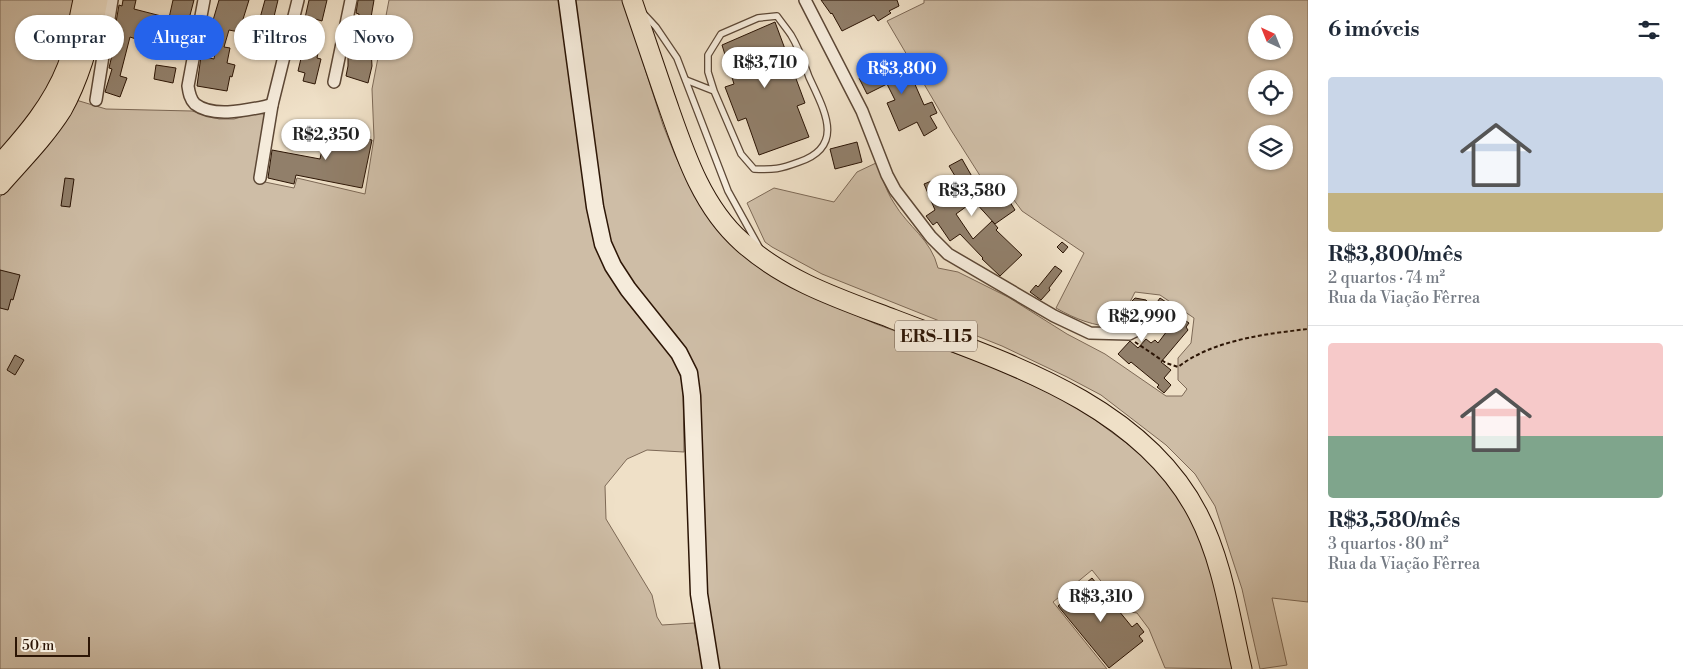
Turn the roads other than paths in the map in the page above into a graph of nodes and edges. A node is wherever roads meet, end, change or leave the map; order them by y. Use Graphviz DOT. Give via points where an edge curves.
graph roads {
  1 [pos="83,0"];
  2 [pos="98,0"];
  3 [pos="112,0"];
  4 [pos="204,0"];
  5 [pos="298,0"];
  6 [pos="351,0"];
  7 [pos="567,0"];
  8 [pos="804,0"];
  9 [pos="632,2"];
  10 [pos="686,80"];
  11 [pos="334,82"];
  12 [pos="714,91"];
  13 [pos="96,100"];
  14 [pos="272,105"];
  15 [pos="0,164"];
  16 [pos="260,178"];
  17 [pos="0,185"];
  18 [pos="766,261"];
  19 [pos="1152,323"];
  20 [pos="711,669"];
  21 [pos="1242,669"];
  1 -- 15 [label="main road" via="67,67 48,106"];
  2 -- 17 [label="main road" via="84,62 61,111"];
  3 -- 13 [label="street"];
  4 -- 14 [label="street" via="188,86 194,103 219,112"];
  5 -- 14 [label="street"];
  6 -- 11 [label="street"];
  7 -- 20 [label="main road" via="595,207 603,244 628,289 679,354 689,373 699,594"];
  8 -- 19 [label="street" via="862,111 887,174 907,207 948,254 1054,316 1090,333 1122,335"];
  9 -- 10 [label="lane" via="656,27 677,58"];
  9 -- 18 [label="main road, ERS-115" via="685,154 697,179 726,225 741,242"];
  10 -- 12 [label="lane"];
  10 -- 18 [label="lane" via="728,191"];
  12 -- 12 [label="lane" via="708,72 708,55 720,34 758,18 777,16 792,36 826,114 828,132 825,144 813,157 798,163 774,170 754,169 741,154"];
  14 -- 16 [label="street"];
  18 -- 21 [label="main road, ERS-115" via="813,288 990,356 1066,390 1151,450 1174,476 1199,515 1217,563"];
}
